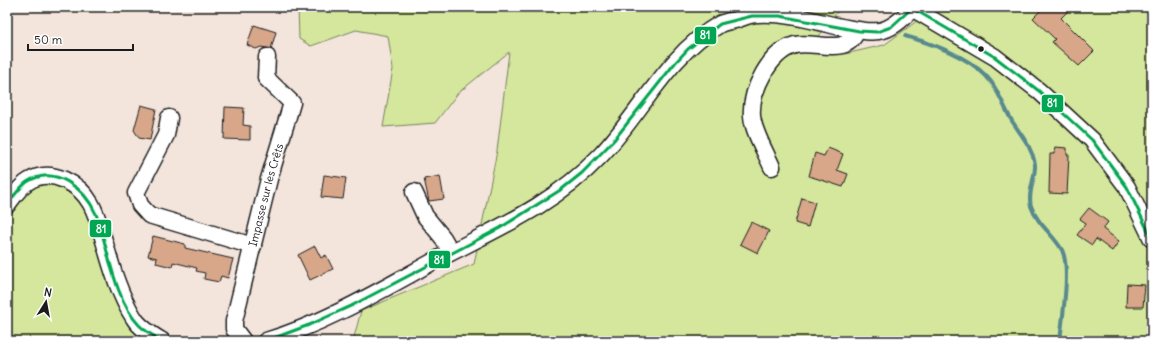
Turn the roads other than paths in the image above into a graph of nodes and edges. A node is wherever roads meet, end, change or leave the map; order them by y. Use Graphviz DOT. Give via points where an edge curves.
graph roads {
  1 [pos="913,8"];
  2 [pos="857,30"];
  3 [pos="267,57"];
  4 [pos="169,118"];
  5 [pos="772,167"];
  6 [pos="414,192"];
  7 [pos="7,205"];
  8 [pos="1152,239"];
  9 [pos="253,246"];
  10 [pos="451,252"];
  11 [pos="147,337"];
  12 [pos="162,341"];
  13 [pos="243,341"];
  14 [pos="266,341"];
  1 -- 2 [label="street" via="900,21 882,31"];
  1 -- 8 [label="street" via="994,57 1039,91 1092,140 1127,187"];
  2 -- 5 [label="street" via="854,38 847,44 794,45 782,51 759,80 752,116"];
  2 -- 10 [label="street" via="797,17 757,14 721,24 697,41 666,70 620,133 571,183 527,214"];
  3 -- 9 [label="street, Impasse sur les Crêts" via="266,78 292,103 269,179"];
  4 -- 9 [label="street" via="166,135 136,193 140,205 150,215"];
  6 -- 10 [label="street" via="425,216"];
  7 -- 11 [label="street" via="18,190 30,180 44,176 55,176 68,181 80,190 98,219 112,269 123,296 134,319"];
  9 -- 13 [label="street, Impasse sur les Crêts" via="234,321 234,329"];
  10 -- 14 [label="street" via="338,312 293,333"];
  11 -- 12 [label="street"];
}
